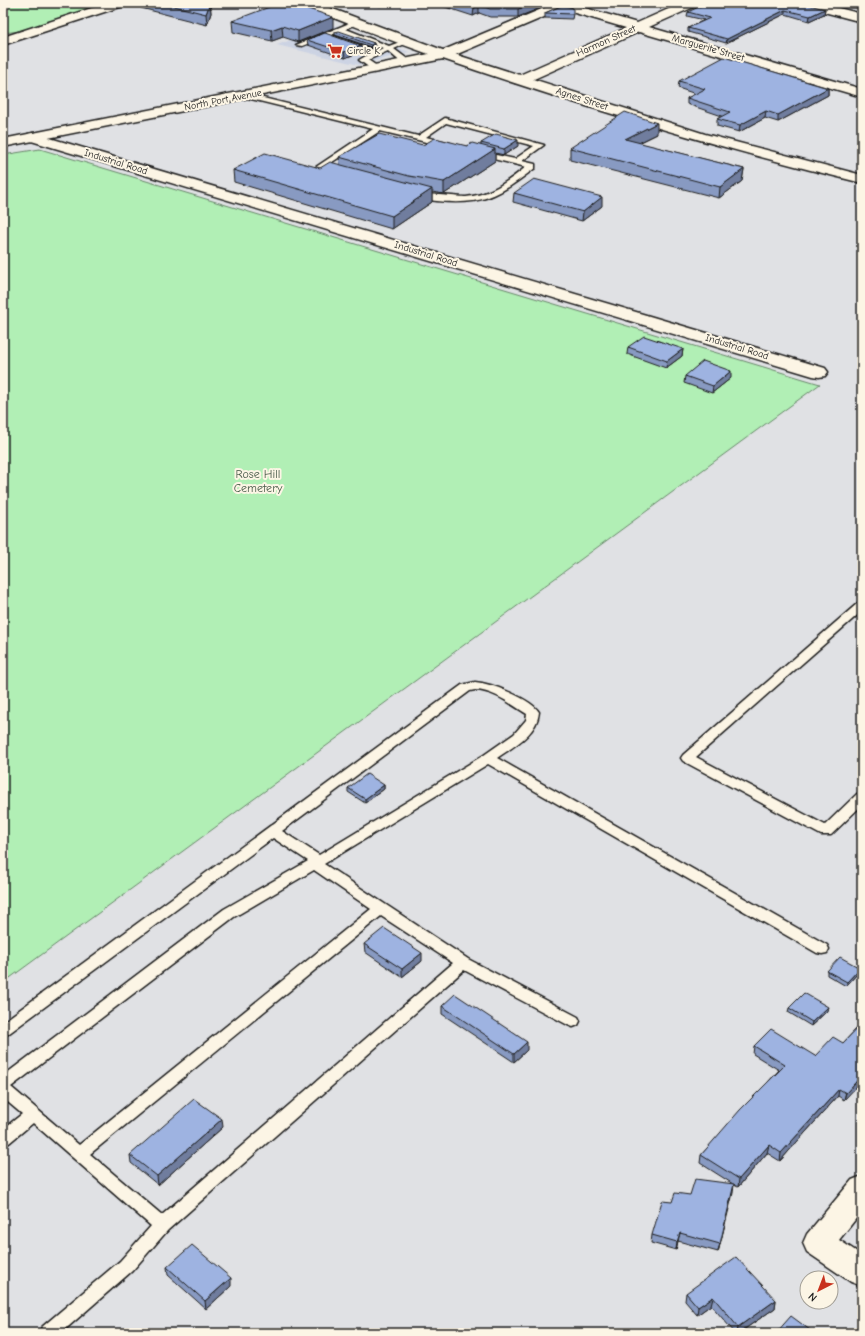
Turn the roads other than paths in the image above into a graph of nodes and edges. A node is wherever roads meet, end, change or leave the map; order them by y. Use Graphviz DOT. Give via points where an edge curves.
graph roads {
  1 [pos="119,3"];
  2 [pos="306,3"];
  3 [pos="692,3"];
  4 [pos="805,3"];
  5 [pos="561,4"];
  6 [pos="862,18"];
  7 [pos="357,22"];
  8 [pos="638,27"];
  9 [pos="339,29"];
  10 [pos="382,32"];
  11 [pos="325,35"];
  12 [pos="3,36"];
  13 [pos="18,36"];
  14 [pos="3,41"];
  15 [pos="407,41"];
  16 [pos="362,42"];
  17 [pos="300,45"];
  18 [pos="389,48"];
  19 [pos="377,53"];
  20 [pos="442,54"];
  21 [pos="407,63"];
  22 [pos="377,69"];
  23 [pos="520,80"];
  24 [pos="862,93"];
  25 [pos="246,95"];
  26 [pos="379,128"];
  27 [pos="33,137"];
  28 [pos="420,138"];
  29 [pos="3,143"];
  30 [pos="457,147"];
  31 [pos="472,151"];
  32 [pos="516,162"];
  33 [pos="342,173"];
  34 [pos="862,179"];
  35 [pos="409,192"];
  36 [pos="819,372"];
  37 [pos="862,605"];
  38 [pos="488,758"];
  39 [pos="862,798"];
  40 [pos="272,831"];
  41 [pos="316,863"];
  42 [pos="381,908"];
  43 [pos="822,948"];
  44 [pos="463,963"];
  45 [pos="573,1021"];
  46 [pos="3,1030"];
  47 [pos="3,1084"];
  48 [pos="3,1089"];
  49 [pos="32,1115"];
  50 [pos="3,1138"];
  51 [pos="79,1154"];
  52 [pos="862,1189"];
  53 [pos="162,1225"];
  54 [pos="862,1272"];
  55 [pos="48,1333"];
  1 -- 13 [label="street"];
  2 -- 7 [label="street, Agnes Street"];
  3 -- 8 [label="street, Harmon Street"];
  4 -- 6 [label="street"];
  5 -- 8 [label="street, Marguerite Street"];
  5 -- 20 [label="street, North Port Avenue"];
  7 -- 9 [label="lane"];
  7 -- 10 [label="street, Agnes Street"];
  8 -- 23 [label="street, Harmon Street"];
  8 -- 24 [label="street, Marguerite Street"];
  9 -- 11 [label="lane"];
  9 -- 16 [label="lane"];
  10 -- 15 [label="street, Agnes Street"];
  10 -- 16 [label="lane"];
  11 -- 16 [label="lane"];
  11 -- 17 [label="lane"];
  12 -- 13 [label="street"];
  13 -- 14 [label="street"];
  15 -- 18 [label="lane"];
  15 -- 20 [label="street, Agnes Street"];
  16 -- 18 [label="lane"];
  16 -- 19 [label="lane"];
  18 -- 19 [label="lane"];
  18 -- 21 [label="lane"];
  19 -- 22 [label="lane" via="363,60"];
  20 -- 21 [label="street, North Port Avenue"];
  20 -- 23 [label="street, Agnes Street"];
  21 -- 22 [label="street, North Port Avenue"];
  22 -- 25 [label="street, North Port Avenue"];
  23 -- 34 [label="street, Agnes Street" via="700,137"];
  25 -- 26 [label="lane"];
  25 -- 27 [label="street, North Port Avenue"];
  26 -- 28 [label="lane"];
  26 -- 33 [label="lane" via="320,167"];
  27 -- 29 [label="street, North Port Avenue"];
  27 -- 36 [label="street, Industrial Road"];
  28 -- 30 [label="lane"];
  28 -- 32 [label="lane" via="445,120 540,145"];
  31 -- 32 [label="lane"];
  32 -- 35 [label="lane" via="532,166 493,193 460,200 431,198"];
  37 -- 39 [label="lane" via="687,758 826,832"];
  38 -- 40 [label="lane" via="518,737 532,720 533,712 488,687 473,686 466,688"];
  38 -- 41 [label="lane"];
  38 -- 43 [label="lane"];
  40 -- 41 [label="lane"];
  40 -- 46 [label="lane"];
  41 -- 42 [label="lane"];
  41 -- 47 [label="lane" via="229,913"];
  42 -- 44 [label="lane"];
  42 -- 51 [label="lane"];
  44 -- 45 [label="lane"];
  44 -- 53 [label="lane"];
  48 -- 49 [label="lane"];
  49 -- 50 [label="lane"];
  49 -- 51 [label="lane"];
  51 -- 53 [label="lane"];
  52 -- 54 [label="street" via="818,1243"];
  53 -- 55 [label="lane" via="126,1266"];
}
